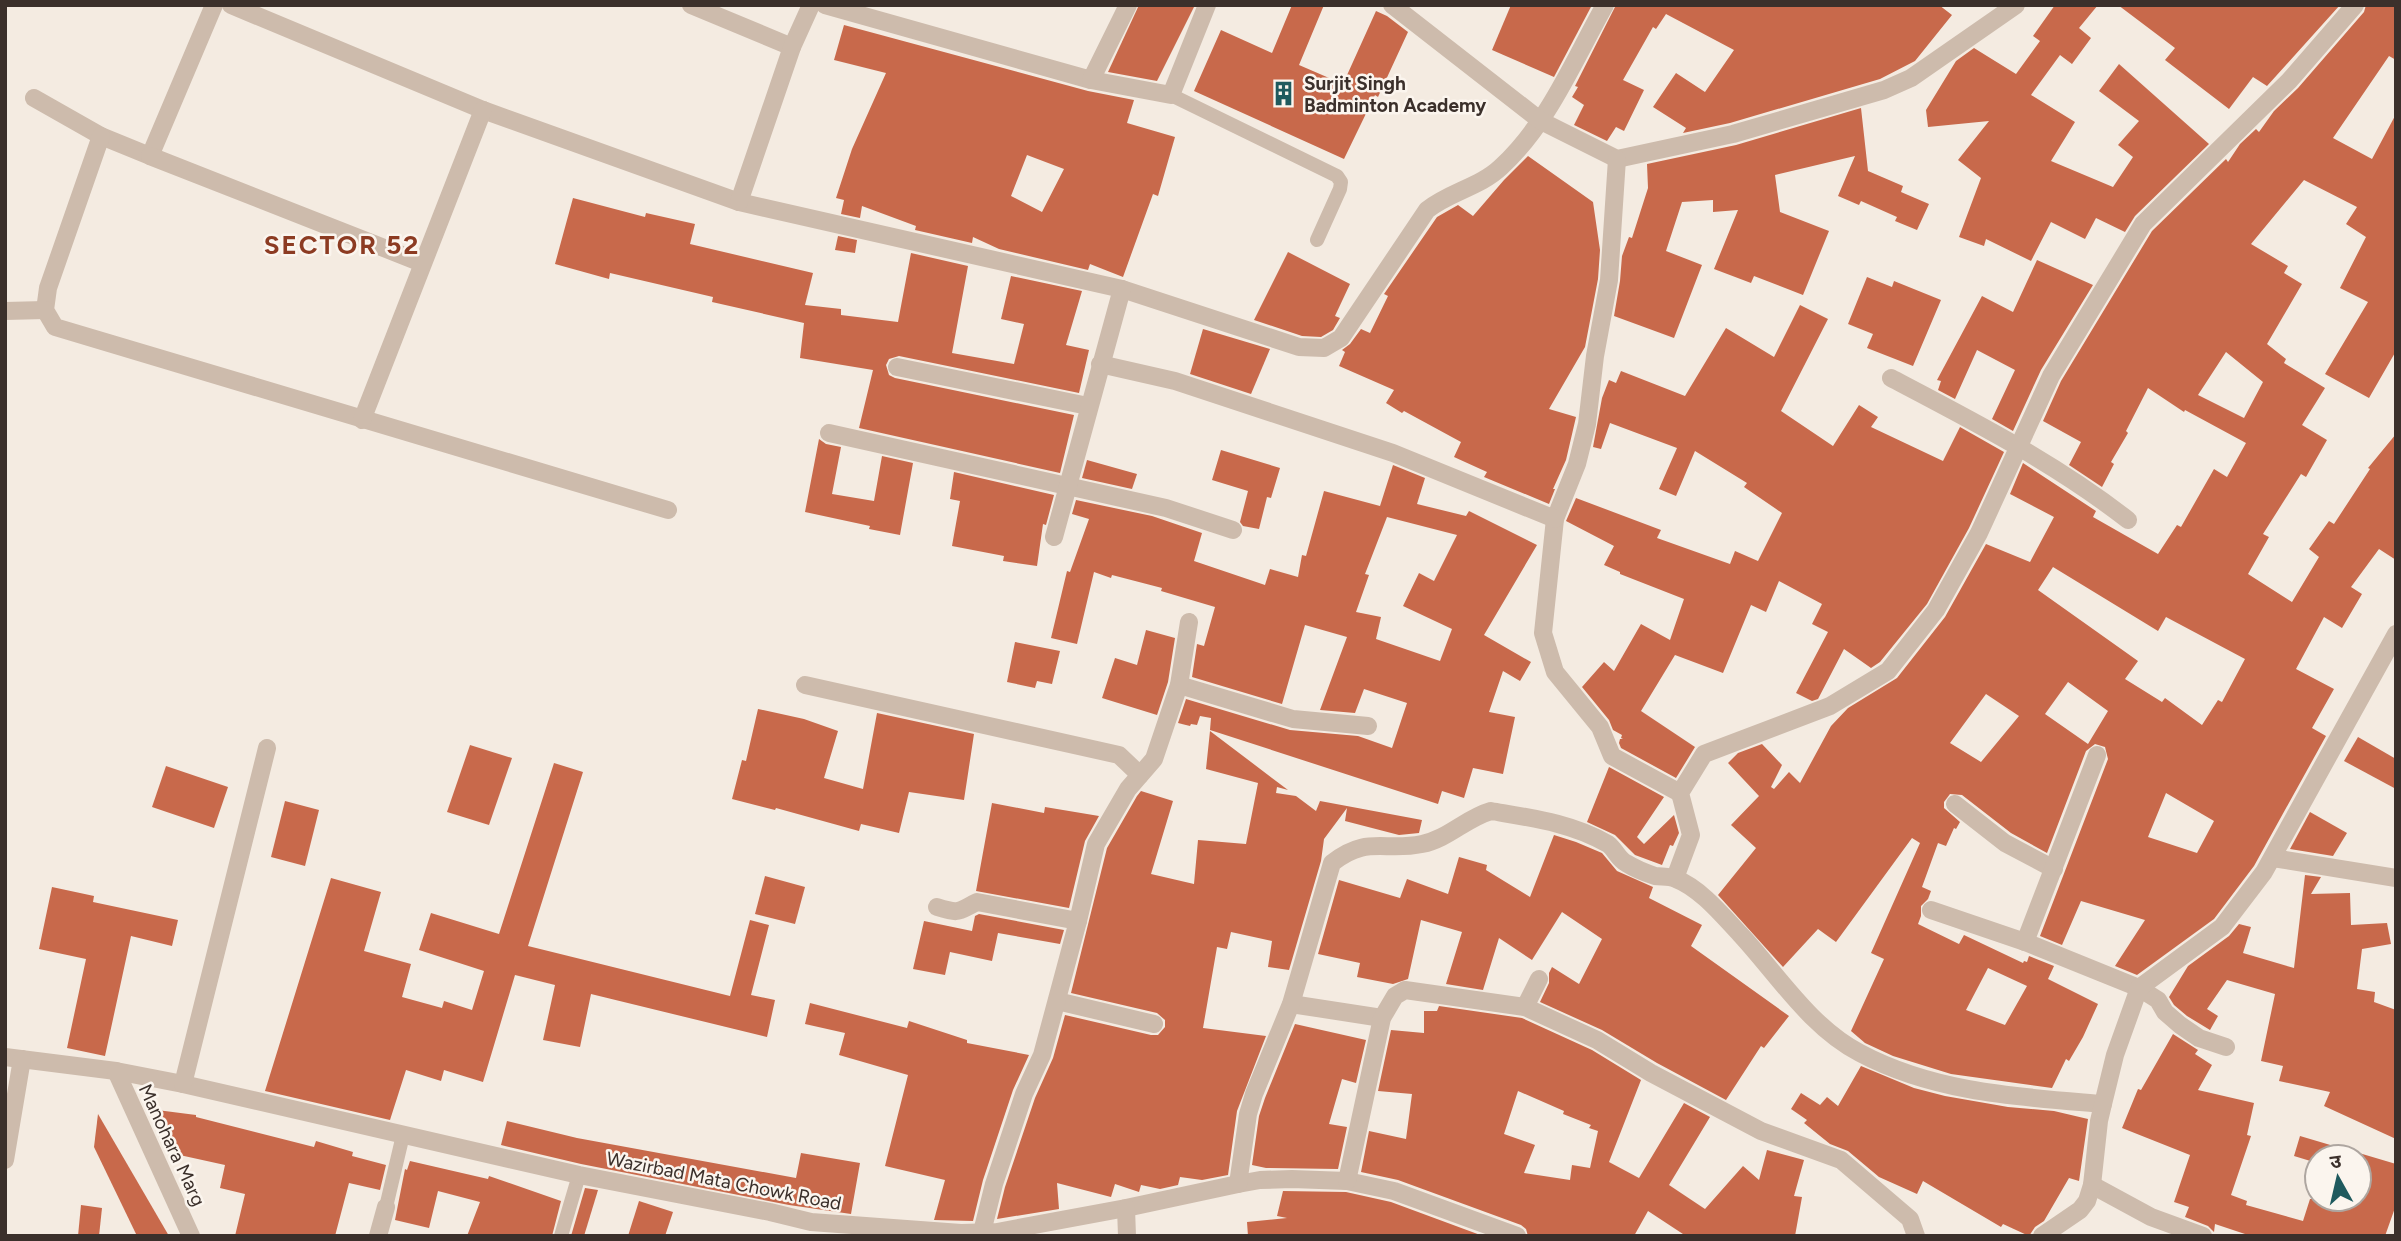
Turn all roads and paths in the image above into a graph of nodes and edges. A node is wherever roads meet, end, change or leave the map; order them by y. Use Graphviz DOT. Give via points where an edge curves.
graph roads {
  1 [pos="214,5"];
  2 [pos="231,5"];
  3 [pos="691,5"];
  4 [pos="811,5"];
  5 [pos="825,5"];
  6 [pos="1128,5"];
  7 [pos="1207,5"];
  8 [pos="1392,5"];
  9 [pos="1605,5"];
  10 [pos="2016,5"];
  11 [pos="2355,5"];
  12 [pos="792,47"];
  13 [pos="1091,80"];
  14 [pos="1171,95"];
  15 [pos="34,98"];
  16 [pos="483,110"];
  17 [pos="1541,121"];
  18 [pos="101,136"];
  19 [pos="150,156"];
  20 [pos="1616,159"];
  21 [pos="739,202"];
  22 [pos="1317,240"];
  23 [pos="422,262"];
  24 [pos="1122,289"];
  25 [pos="45,310"];
  26 [pos="5,311"];
  27 [pos="1100,364"];
  28 [pos="897,367"];
  29 [pos="1891,378"];
  30 [pos="1088,407"];
  31 [pos="362,420"];
  32 [pos="829,433"];
  33 [pos="2020,446"];
  34 [pos="1067,485"];
  35 [pos="668,510"];
  36 [pos="1555,519"];
  37 [pos="2129,520"];
  38 [pos="1233,530"];
  39 [pos="1054,537"];
  40 [pos="1189,622"];
  41 [pos="2396,634"];
  42 [pos="805,685"];
  43 [pos="1179,685"];
  44 [pos="1368,726"];
  45 [pos="267,748"];
  46 [pos="2097,755"];
  47 [pos="1140,775"];
  48 [pos="1680,793"];
  49 [pos="1955,804"];
  50 [pos="2273,858"];
  51 [pos="2054,869"];
  52 [pos="1675,878"];
  53 [pos="2396,878"];
  54 [pos="937,907"];
  55 [pos="1931,910"];
  56 [pos="1078,921"];
  57 [pos="2025,942"];
  58 [pos="1539,979"];
  59 [pos="2138,988"];
  60 [pos="1057,1001"];
  61 [pos="1291,1004"];
  62 [pos="1525,1007"];
  63 [pos="1382,1018"];
  64 [pos="1154,1024"];
  65 [pos="2226,1047"];
  66 [pos="13,1058"];
  67 [pos="116,1071"];
  68 [pos="183,1084"];
  69 [pos="2103,1104"];
  70 [pos="403,1135"];
  71 [pos="5,1160"];
  72 [pos="579,1175"];
  73 [pos="1348,1181"];
  74 [pos="1238,1184"];
  75 [pos="2092,1185"];
  76 [pos="386,1207"];
  77 [pos="1126,1208"];
  78 [pos="982,1232"];
  79 [pos="191,1236"];
  80 [pos="379,1236"];
  81 [pos="561,1236"];
  82 [pos="1127,1236"];
  83 [pos="1517,1236"];
  84 [pos="1916,1236"];
  85 [pos="2042,1236"];
  86 [pos="2203,1236"];
  1 -- 19 [label="street"];
  2 -- 16 [label="street"];
  3 -- 12 [label="street"];
  4 -- 12 [label="street"];
  5 -- 13 [label="street"];
  6 -- 13 [label="street"];
  7 -- 14 [label="street"];
  8 -- 17 [label="street"];
  9 -- 17 [label="street"];
  10 -- 20 [label="street" via="1911,78 1884,90 1733,134"];
  11 -- 33 [label="street" via="2290,81 2143,224 2051,376"];
  12 -- 21 [label="street"];
  13 -- 14 [label="street"];
  14 -- 22 [label="lane" via="1337,176 1340,189"];
  15 -- 18 [label="street"];
  16 -- 21 [label="street"];
  16 -- 23 [label="street"];
  17 -- 20 [label="street"];
  17 -- 24 [label="street" via="1501,167 1427,210 1341,338 1324,348 1299,346"];
  18 -- 19 [label="street"];
  18 -- 25 [label="street" via="48,288"];
  19 -- 23 [label="street"];
  20 -- 36 [label="street" via="1609,280 1587,424"];
  21 -- 24 [label="street"];
  23 -- 31 [label="street"];
  24 -- 27 [label="street"];
  25 -- 26 [label="street"];
  25 -- 31 [label="street" via="55,327"];
  27 -- 30 [label="street"];
  27 -- 36 [label="street" via="1175,380 1393,453"];
  28 -- 30 [label="street"];
  29 -- 33 [label="street"];
  30 -- 34 [label="street"];
  31 -- 35 [label="street"];
  32 -- 34 [label="street"];
  33 -- 37 [label="street"];
  33 -- 48 [label="street" via="1936,610 1888,671 1830,706 1704,754"];
  34 -- 38 [label="street" via="1166,508"];
  34 -- 39 [label="street"];
  36 -- 48 [label="street" via="1543,633 1555,672 1600,727 1612,756"];
  40 -- 43 [label="street"];
  41 -- 50 [label="street"];
  42 -- 47 [label="street" via="1119,755"];
  43 -- 44 [label="street" via="1293,719"];
  43 -- 47 [label="street" via="1154,760"];
  45 -- 68 [label="street"];
  46 -- 51 [label="street"];
  47 -- 56 [label="street" via="1096,844"];
  48 -- 52 [label="street" via="1691,835"];
  49 -- 51 [label="street" via="2005,843"];
  50 -- 53 [label="street"];
  50 -- 59 [label="street" via="2222,927"];
  51 -- 57 [label="street"];
  52 -- 61 [label="street" via="1656,876 1624,862 1611,846 1564,824 1492,811 1422,844 1358,847 1332,863"];
  52 -- 69 [label="street" via="1741,935 1792,996 1860,1053 1966,1090"];
  54 -- 56 [label="street" via="965,911 977,902"];
  55 -- 57 [label="street"];
  56 -- 60 [label="street"];
  57 -- 59 [label="street"];
  58 -- 62 [label="street"];
  59 -- 65 [label="street" via="2199,1038"];
  59 -- 69 [label="street"];
  60 -- 64 [label="street"];
  60 -- 78 [label="street"];
  61 -- 63 [label="street"];
  61 -- 74 [label="street" via="1248,1114"];
  62 -- 63 [label="street" via="1405,990 1395,996"];
  62 -- 84 [label="street" via="1597,1040 1752,1127 1841,1160 1910,1219"];
  63 -- 73 [label="street"];
  66 -- 67 [label="street, Wazirbad Mata Chowk Road"];
  66 -- 71 [label="street"];
  67 -- 68 [label="street, Wazirbad Mata Chowk Road"];
  67 -- 79 [label="street, Manohara Marg"];
  68 -- 70 [label="street, Wazirbad Mata Chowk Road"];
  69 -- 75 [label="street"];
  70 -- 72 [label="street, Wazirbad Mata Chowk Road"];
  70 -- 76 [label="lane"];
  72 -- 78 [label="street, Wazirbad Mata Chowk Road" via="811,1223"];
  72 -- 81 [label="lane"];
  73 -- 74 [label="street, Wazirbad Mata Chowk Road"];
  73 -- 83 [label="street, Wazirbad Mata Chowk Road" via="1394,1191"];
  74 -- 77 [label="street, Wazirbad Mata Chowk Road"];
  75 -- 85 [label="street" via="2080,1210"];
  75 -- 86 [label="street" via="2151,1217"];
  76 -- 80 [label="street"];
  77 -- 78 [label="street, Wazirbad Mata Chowk Road"];
  77 -- 82 [label="street"];
}
